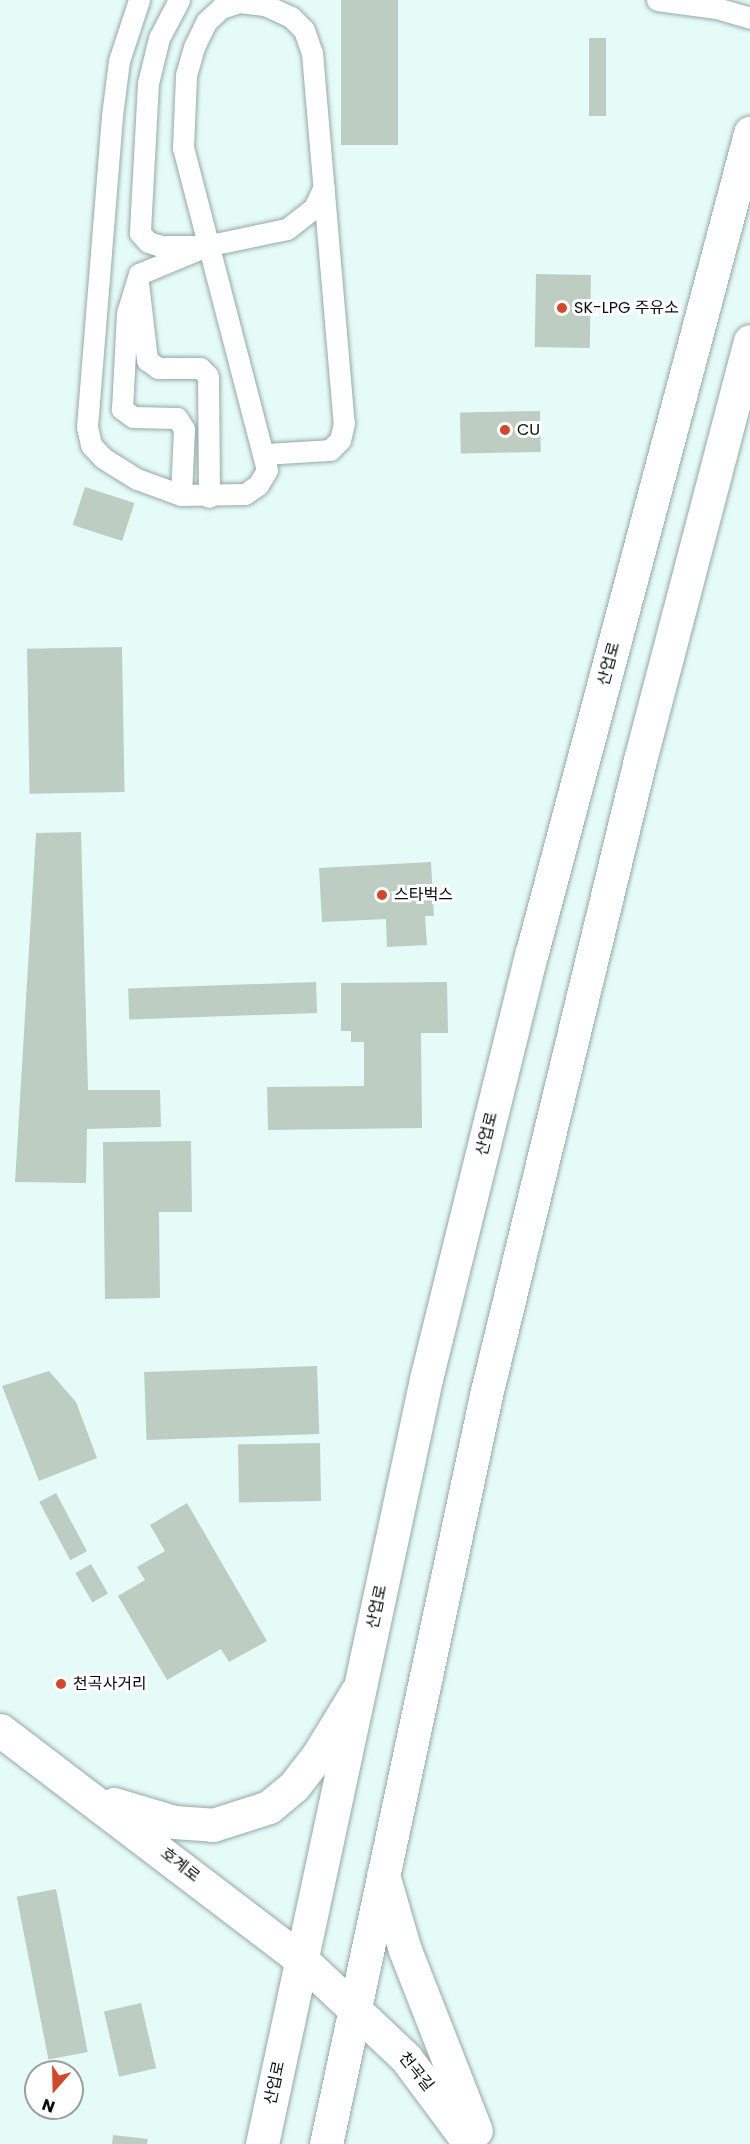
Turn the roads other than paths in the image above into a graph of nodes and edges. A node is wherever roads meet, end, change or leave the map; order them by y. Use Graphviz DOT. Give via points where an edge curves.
graph roads {
  1 [pos="139,0"];
  2 [pos="179,0"];
  3 [pos="657,0"];
  4 [pos="750,18"];
  5 [pos="750,133"];
  6 [pos="324,187"];
  7 [pos="287,229"];
  8 [pos="206,246"];
  9 [pos="330,261"];
  10 [pos="148,269"];
  11 [pos="750,341"];
  12 [pos="265,453"];
  13 [pos="181,495"];
  14 [pos="209,497"];
  15 [pos="360,1687"];
  16 [pos="0,1730"];
  17 [pos="86,1792"];
  18 [pos="383,1875"];
  19 [pos="301,1959"];
  20 [pos="354,2006"];
  21 [pos="262,2144"];
  22 [pos="326,2144"];
  23 [pos="470,2144"];
  24 [pos="481,2144"];
  1 -- 13 [label="lane" via="118,72 87,427 91,445 103,458 136,478"];
  2 -- 8 [label="lane" via="159,38 148,83 138,224 148,242 161,246"];
  3 -- 4 [label="lane" via="716,8"];
  5 -- 15 [label="main road, 산업로" via="526,975 426,1379"];
  6 -- 7 [label="lane" via="314,208"];
  6 -- 8 [label="lane" via="312,53 304,30 291,17 265,5 239,2 221,8 206,22 194,47 182,112 183,148"];
  6 -- 9 [label="lane"];
  7 -- 8 [label="lane"];
  7 -- 9 [label="lane" via="304,232 317,242"];
  8 -- 10 [label="lane"];
  8 -- 12 [label="lane"];
  9 -- 12 [label="lane" via="344,423 340,440 330,450 309,454"];
  10 -- 13 [label="lane" via="134,280 127,313 122,409 133,417 177,418 184,429"];
  10 -- 14 [label="lane" via="137,286 147,360 158,368 200,368 208,376"];
  11 -- 18 [label="main road" via="640,760 486,1395"];
  12 -- 14 [label="lane" via="267,470 258,485 245,494"];
  13 -- 14 [label="lane"];
  15 -- 17 [label="main road" via="294,1786 258,1811 213,1825 174,1822"];
  15 -- 19 [label="main road, 산업로"];
  16 -- 17 [label="main road, 호계로"];
  17 -- 19 [label="main road, 호계로"];
  18 -- 20 [label="main road"];
  18 -- 24 [label="main road" via="405,1950"];
  19 -- 20 [label="main road, 호계로"];
  19 -- 21 [label="main road, 산업로"];
  20 -- 22 [label="main road"];
  20 -- 23 [label="main road, 천곡길" via="406,2058"];
}
